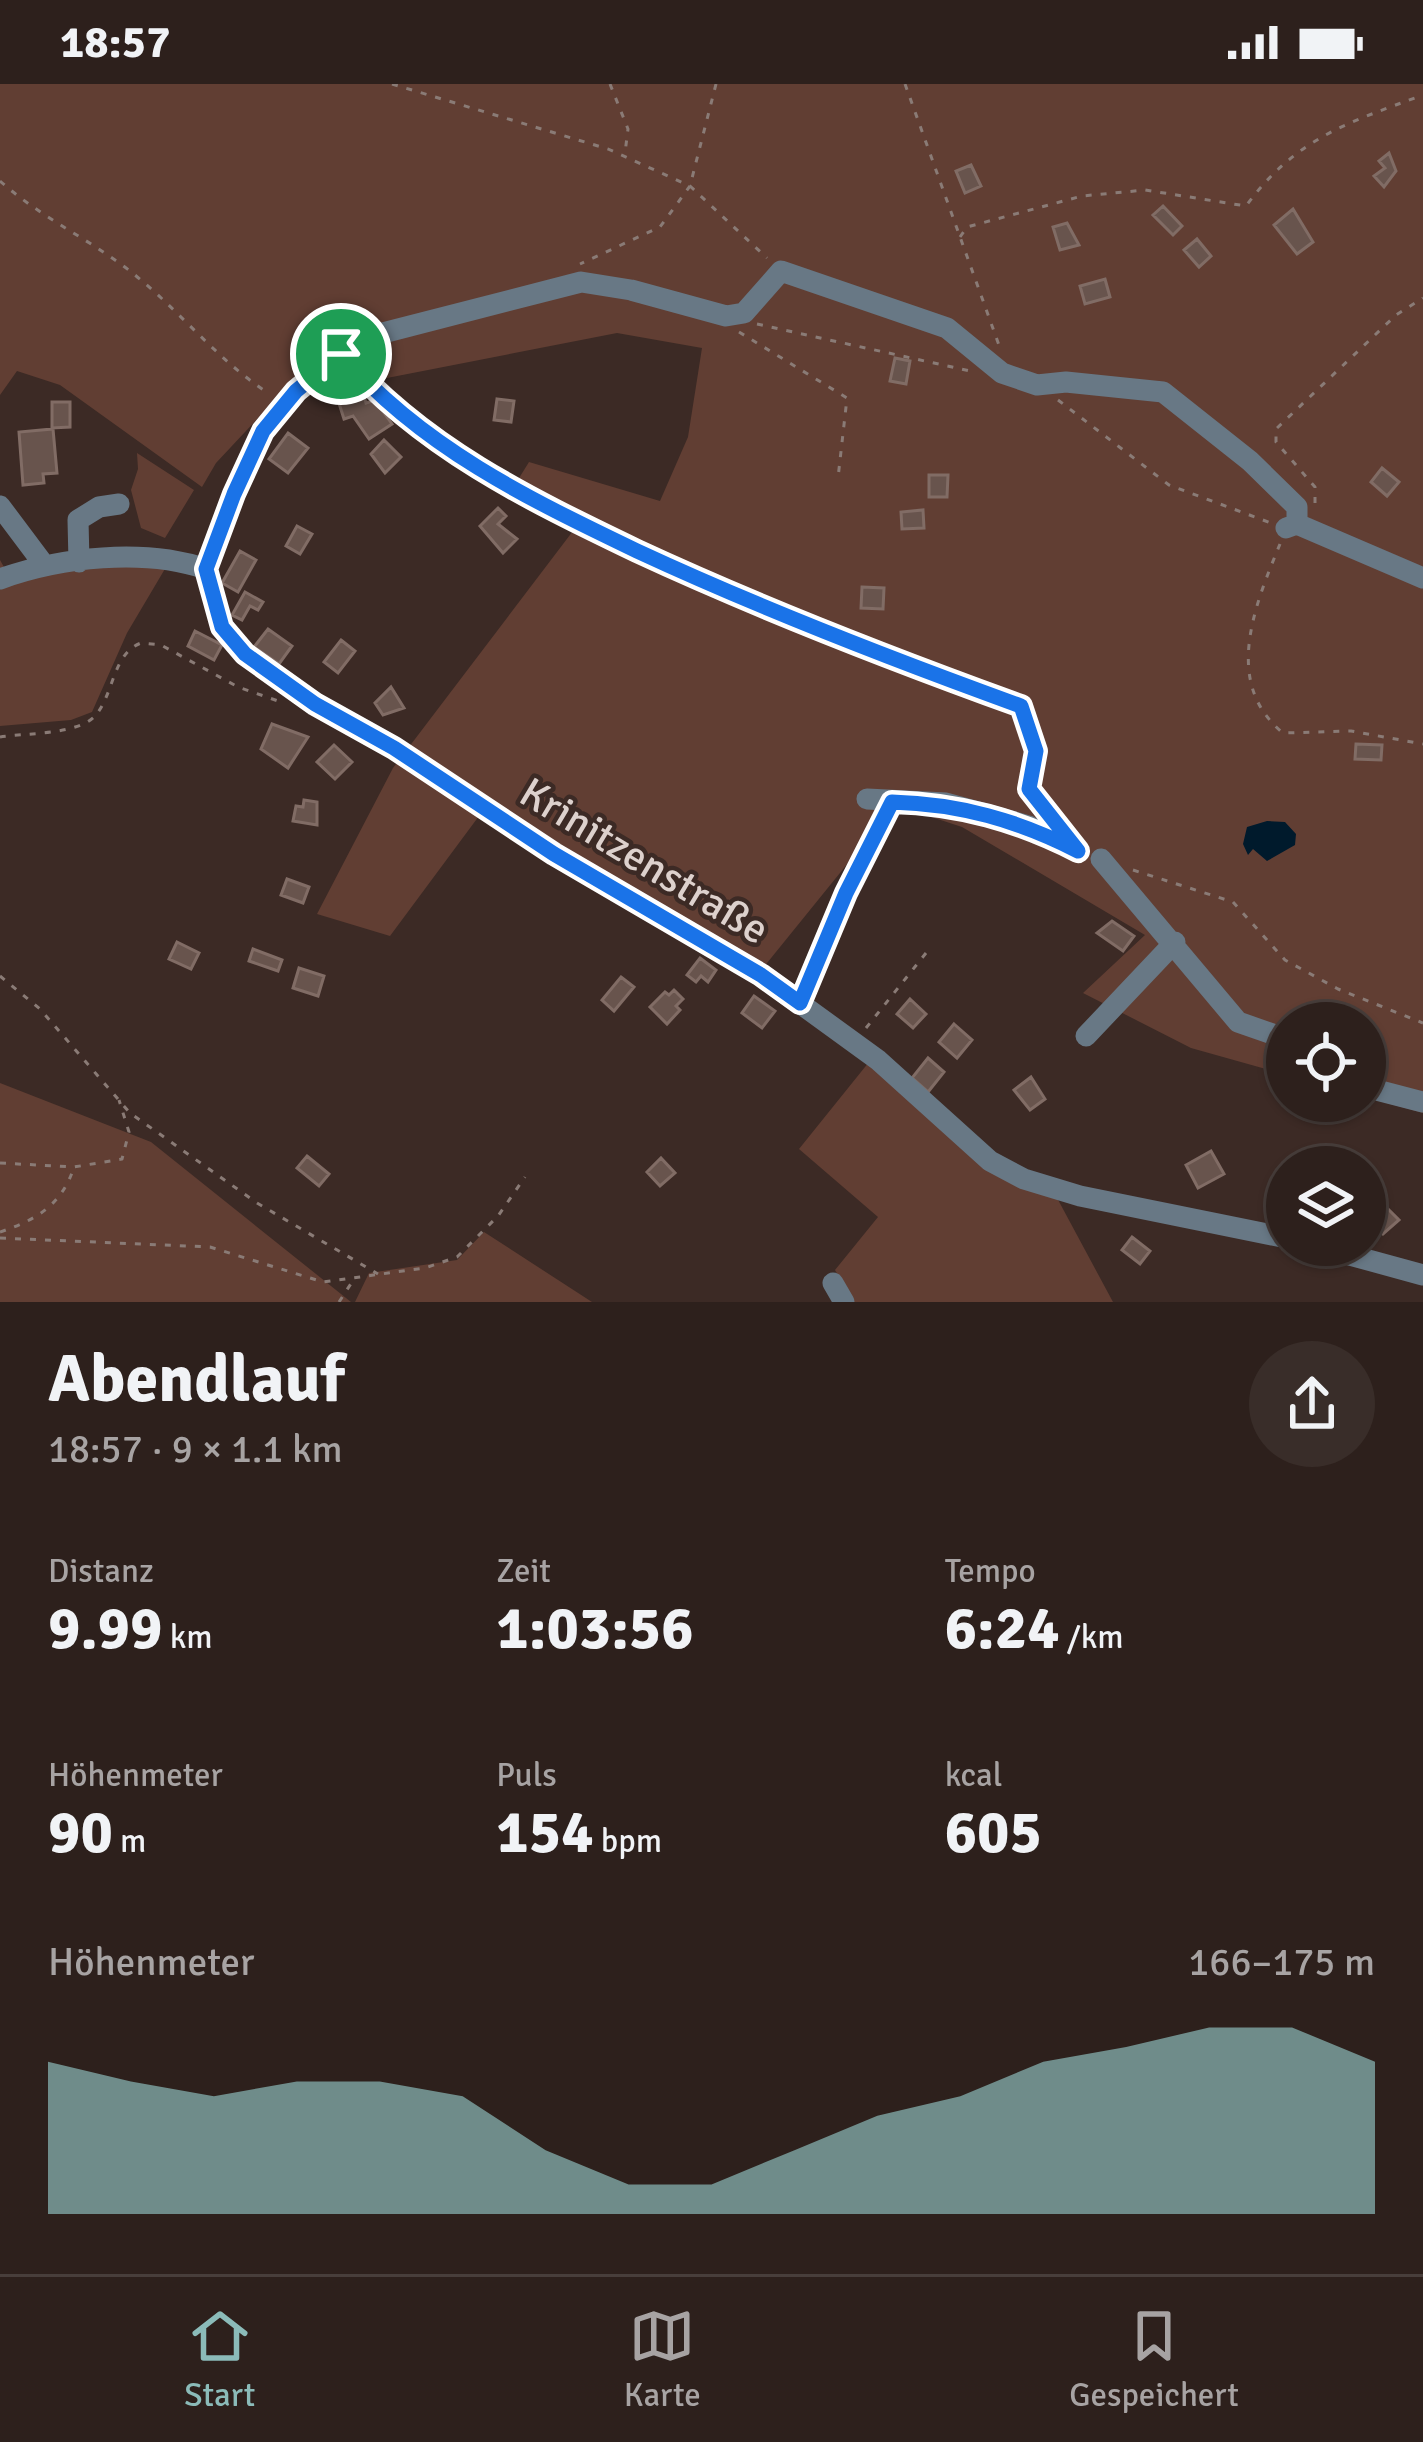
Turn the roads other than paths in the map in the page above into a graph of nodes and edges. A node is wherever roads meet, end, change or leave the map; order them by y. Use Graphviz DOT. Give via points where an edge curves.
graph roads {
  1 [pos="341,354"];
  2 [pos="119,504"];
  3 [pos="0,506"];
  4 [pos="573,520"];
  5 [pos="75,562"];
  6 [pos="45,566"];
  7 [pos="206,569"];
  8 [pos="1422,576"];
  9 [pos="0,579"];
  10 [pos="867,799"];
  11 [pos="1078,851"];
  12 [pos="1101,859"];
  13 [pos="1175,942"];
  14 [pos="1266,1032"];
  15 [pos="1087,1036"];
  16 [pos="1386,1092"];
  17 [pos="1423,1102"];
  18 [pos="1266,1234"];
  19 [pos="1386,1265"];
  20 [pos="1423,1275"];
  1 -- 4 [label="street" via="441,446"];
  1 -- 7 [label="street" via="263,431"];
  1 -- 8 [label="street" via="375,335 581,282 744,313 781,271 947,328 1002,374 1037,385 1174,397 1293,520"];
  2 -- 5 [label="street" via="78,520"];
  3 -- 6 [label="street"];
  5 -- 6 [label="street"];
  5 -- 7 [label="street" via="172,557"];
  6 -- 9 [label="street"];
  7 -- 18 [label="street, Krinitzenstraße" via="232,641 315,704 761,975 932,1106 990,1161 1080,1196"];
  10 -- 11 [label="street" via="946,803 1029,826"];
  12 -- 13 [label="street"];
  13 -- 14 [label="street" via="1238,1022"];
  13 -- 15 [label="street"];
  16 -- 17 [label="street"];
  19 -- 20 [label="street"];
}
